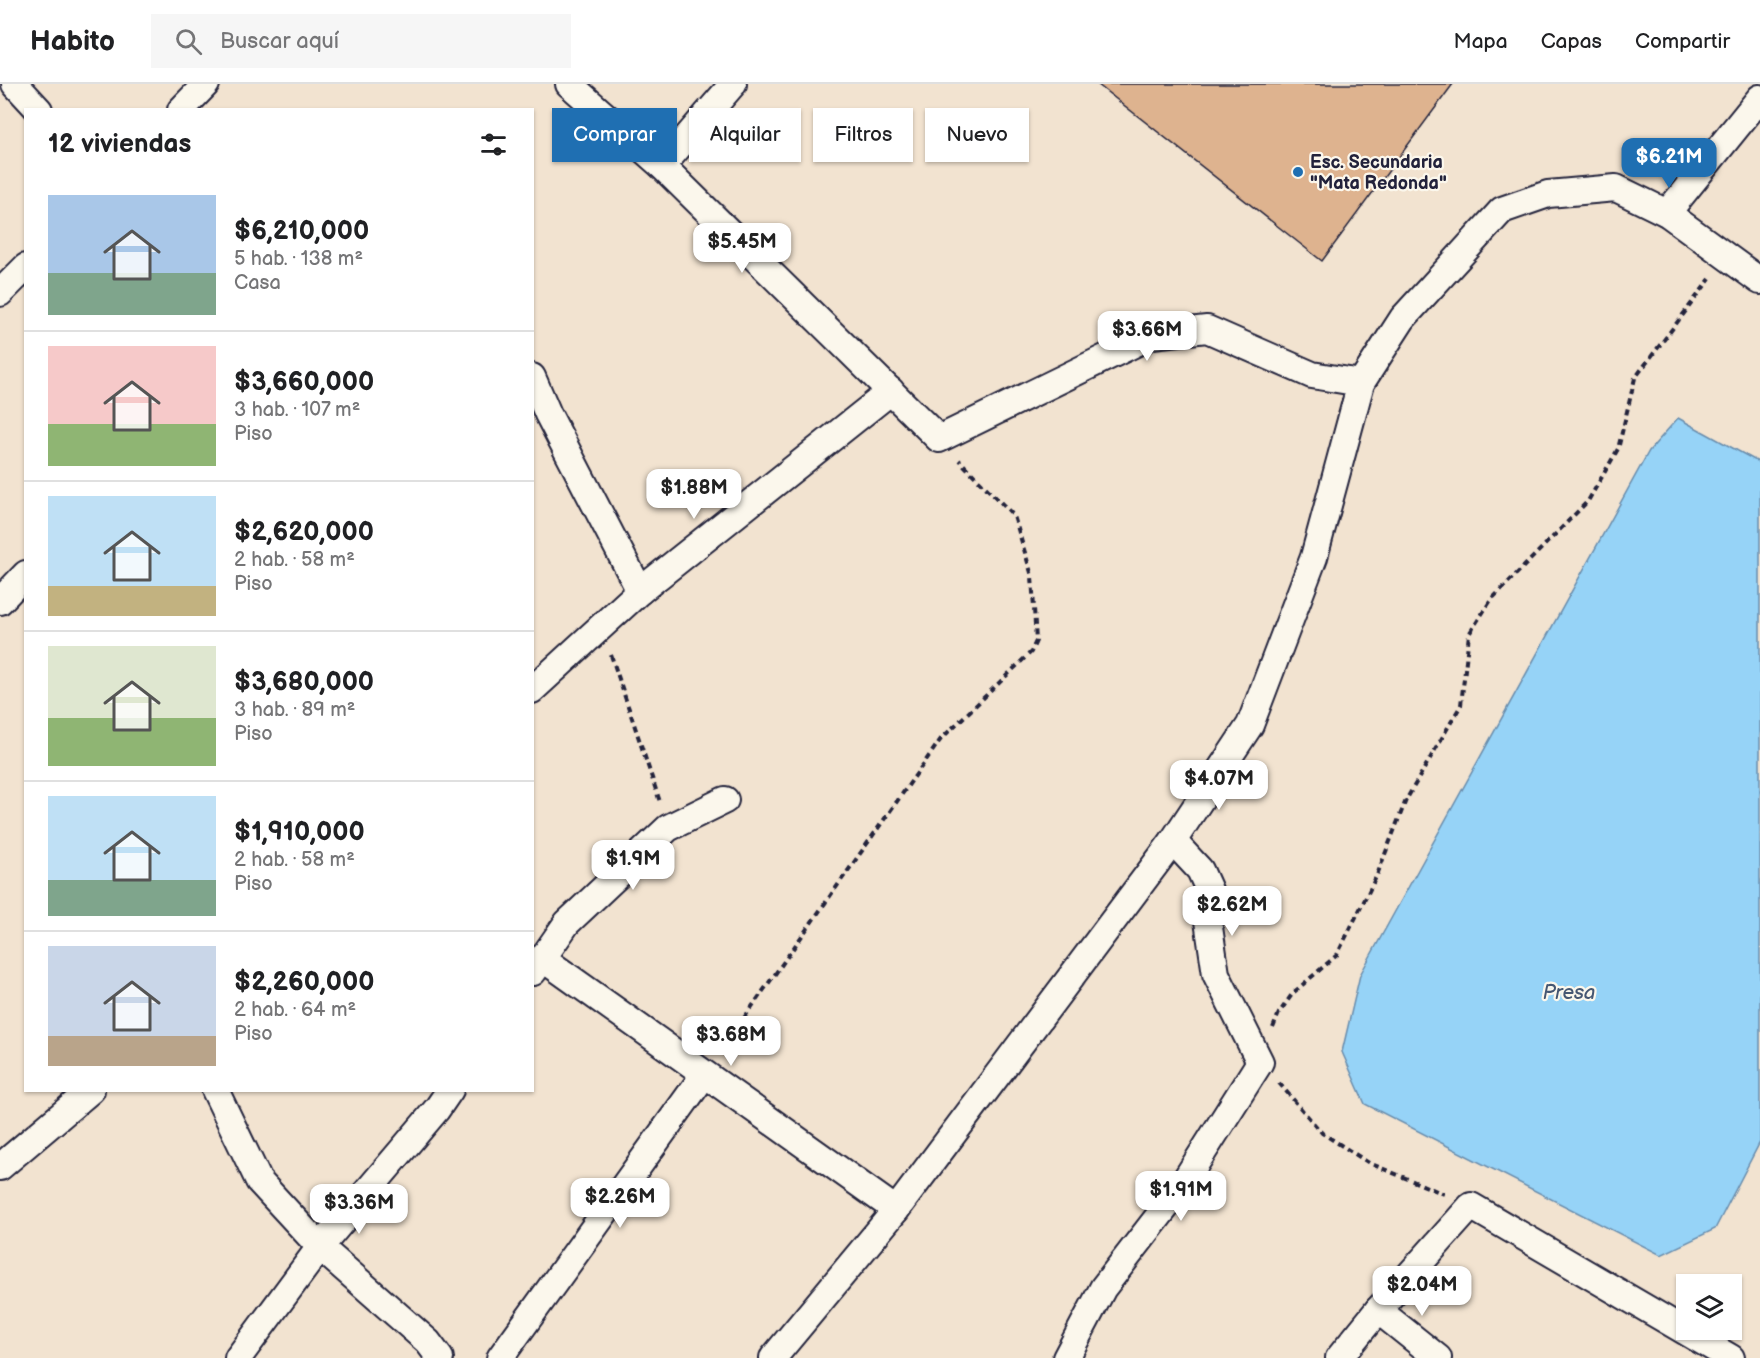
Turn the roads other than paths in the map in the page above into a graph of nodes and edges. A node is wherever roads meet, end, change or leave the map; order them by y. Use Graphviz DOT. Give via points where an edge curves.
graph roads {
  1 [pos="15,84"];
  2 [pos="206,84"];
  3 [pos="569,84"];
  4 [pos="733,84"];
  5 [pos="1760,98"];
  6 [pos="37,108"];
  7 [pos="183,108"];
  8 [pos="662,166"];
  9 [pos="1667,213"];
  10 [pos="24,269"];
  11 [pos="1760,281"];
  12 [pos="0,293"];
  13 [pos="534,382"];
  14 [pos="1360,383"];
  15 [pos="891,391"];
  16 [pos="24,576"];
  17 [pos="640,591"];
  18 [pos="0,601"];
  19 [pos="534,688"];
  20 [pos="725,800"];
  21 [pos="1173,841"];
  22 [pos="537,965"];
  23 [pos="704,1075"];
  24 [pos="89,1092"];
  25 [pos="215,1092"];
  26 [pos="449,1092"];
  27 [pos="0,1167"];
  28 [pos="896,1210"];
  29 [pos="320,1247"];
  30 [pos="1378,1310"];
  31 [pos="238,1358"];
  32 [pos="440,1358"];
  33 [pos="500,1358"];
  34 [pos="774,1358"];
  35 [pos="1066,1358"];
  36 [pos="1339,1358"];
  37 [pos="1438,1358"];
  38 [pos="1731,1358"];
  1 -- 6 [label="street"];
  2 -- 7 [label="street"];
  3 -- 8 [label="street"];
  4 -- 8 [label="street"];
  5 -- 9 [label="street"];
  8 -- 15 [label="street"];
  9 -- 11 [label="street"];
  9 -- 14 [label="street" via="1616,188 1548,194 1502,210 1403,318"];
  10 -- 12 [label="street"];
  13 -- 17 [label="street"];
  14 -- 15 [label="street" via="1312,375 1207,329 1152,335 939,439"];
  14 -- 21 [label="street" via="1314,557 1250,725"];
  15 -- 17 [label="street"];
  16 -- 18 [label="street"];
  17 -- 19 [label="street"];
  20 -- 22 [label="street" via="668,828 567,923"];
  21 -- 28 [label="street"];
  21 -- 35 [label="street" via="1200,870 1209,890 1207,914 1216,974 1260,1062 1179,1190 1103,1288"];
  22 -- 23 [label="street"];
  23 -- 28 [label="street"];
  23 -- 33 [label="street"];
  24 -- 27 [label="street"];
  25 -- 29 [label="street" via="259,1181"];
  26 -- 29 [label="street"];
  28 -- 34 [label="street"];
  29 -- 31 [label="street"];
  29 -- 32 [label="street" via="428,1342"];
  30 -- 36 [label="street"];
  30 -- 37 [label="street"];
  30 -- 38 [label="street" via="1471,1206"];
}
